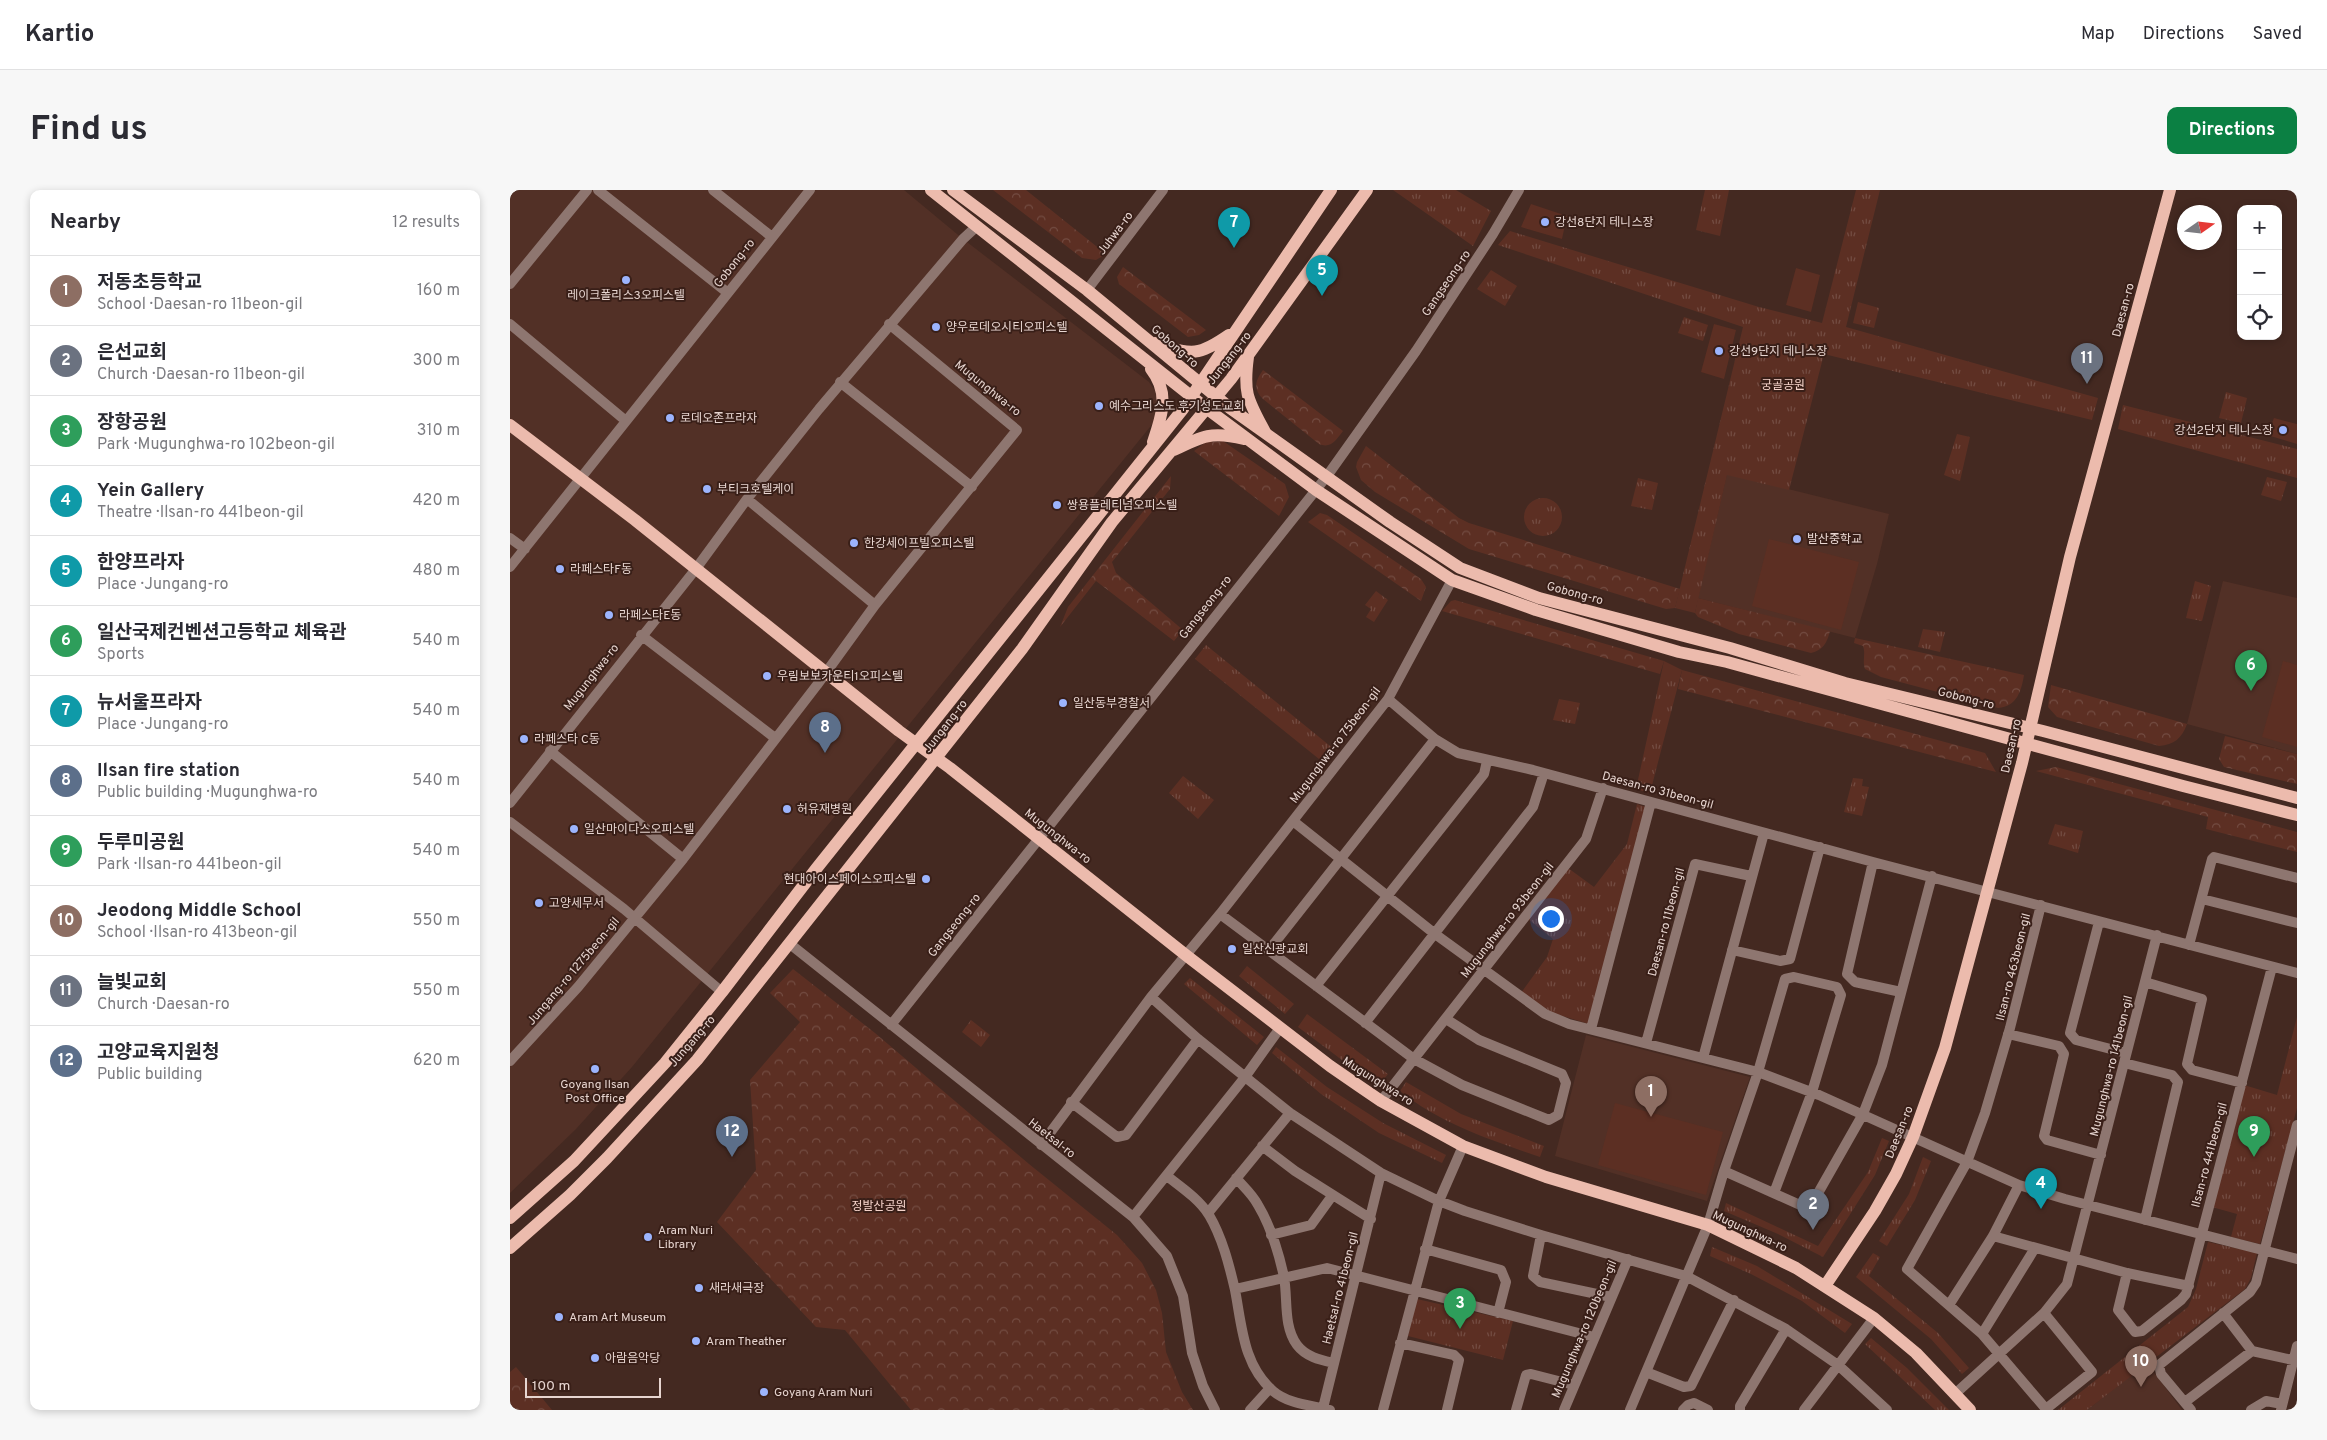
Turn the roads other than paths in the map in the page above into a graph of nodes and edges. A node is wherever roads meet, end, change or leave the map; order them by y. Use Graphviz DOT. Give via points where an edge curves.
graph roads {
  1 [pos="587,190"];
  2 [pos="598,190"];
  3 [pos="713,190"];
  4 [pos="810,190"];
  5 [pos="931,190"];
  6 [pos="953,190"];
  7 [pos="1163,190"];
  8 [pos="1331,190"];
  9 [pos="1367,190"];
  10 [pos="1519,190"];
  11 [pos="2170,190"];
  12 [pos="977,226"];
  13 [pos="772,237"];
  14 [pos="510,284"];
  15 [pos="1086,290"];
  16 [pos="728,292"];
  17 [pos="510,324"];
  18 [pos="889,324"];
  19 [pos="1235,331"];
  20 [pos="1148,340"];
  21 [pos="1141,356"];
  22 [pos="1248,356"];
  23 [pos="840,382"];
  24 [pos="1200,385"];
  25 [pos="1192,396"];
  26 [pos="1216,397"];
  27 [pos="1206,408"];
  28 [pos="626,421"];
  29 [pos="510,425"];
  30 [pos="1266,434"];
  31 [pos="1251,441"];
  32 [pos="1149,451"];
  33 [pos="1169,453"];
  34 [pos="1327,476"];
  35 [pos="580,479"];
  36 [pos="972,487"];
  37 [pos="1316,490"];
  38 [pos="747,499"];
  39 [pos="510,538"];
  40 [pos="525,549"];
  41 [pos="510,567"];
  42 [pos="695,570"];
  43 [pos="1452,580"];
  44 [pos="875,606"];
  45 [pos="641,635"];
  46 [pos="827,672"];
  47 [pos="1388,699"];
  48 [pos="2029,728"];
  49 [pos="775,738"];
  50 [pos="1435,739"];
  51 [pos="917,744"];
  52 [pos="2025,744"];
  53 [pos="550,751"];
  54 [pos="937,758"];
  55 [pos="1486,760"];
  56 [pos="1544,773"];
  57 [pos="1603,788"];
  58 [pos="2297,798"];
  59 [pos="1651,802"];
  60 [pos="510,803"];
  61 [pos="2297,815"];
  62 [pos="1293,821"];
  63 [pos="510,822"];
  64 [pos="1764,833"];
  65 [pos="1038,839"];
  66 [pos="1820,847"];
  67 [pos="683,859"];
  68 [pos="1340,859"];
  69 [pos="1873,862"];
  70 [pos="1751,876"];
  71 [pos="1932,876"];
  72 [pos="2297,878"];
  73 [pos="1986,890"];
  74 [pos="1388,896"];
  75 [pos="2202,899"];
  76 [pos="2041,905"];
  77 [pos="1220,914"];
  78 [pos="634,918"];
  79 [pos="2099,922"];
  80 [pos="2297,923"];
  81 [pos="1435,934"];
  82 [pos="2157,935"];
  83 [pos="790,944"];
  84 [pos="2189,944"];
  85 [pos="1269,950"];
  86 [pos="1732,950"];
  87 [pos="1187,956"];
  88 [pos="2272,967"];
  89 [pos="1484,969"];
  90 [pos="2297,973"];
  91 [pos="2145,982"];
  92 [pos="1316,986"];
  93 [pos="722,992"];
  94 [pos="1900,992"];
  95 [pos="1151,997"];
  96 [pos="1446,1019"];
  97 [pos="1365,1023"];
  98 [pos="891,1025"];
  99 [pos="1280,1028"];
  100 [pos="1591,1029"];
  101 [pos="2008,1034"];
  102 [pos="1198,1039"];
  103 [pos="1646,1043"];
  104 [pos="1703,1058"];
  105 [pos="2125,1058"];
  106 [pos="511,1059"];
  107 [pos="1414,1059"];
  108 [pos="1758,1072"];
  109 [pos="1245,1077"];
  110 [pos="2242,1083"];
  111 [pos="1812,1092"];
  112 [pos="1381,1101"];
  113 [pos="1071,1102"];
  114 [pos="1290,1113"];
  115 [pos="1863,1114"];
  116 [pos="2297,1126"];
  117 [pos="1913,1137"];
  118 [pos="1041,1145"];
  119 [pos="1262,1146"];
  120 [pos="1463,1146"];
  121 [pos="2101,1155"];
  122 [pos="1967,1162"];
  123 [pos="1724,1171"];
  124 [pos="1381,1172"];
  125 [pos="1167,1176"];
  126 [pos="1236,1178"];
  127 [pos="2019,1185"];
  128 [pos="1774,1193"];
  129 [pos="1332,1196"];
  130 [pos="1438,1201"];
  131 [pos="2089,1206"];
  132 [pos="1208,1213"];
  133 [pos="1133,1217"];
  134 [pos="510,1218"];
  135 [pos="1370,1219"];
  136 [pos="2145,1220"];
  137 [pos="1708,1225"];
  138 [pos="2202,1234"];
  139 [pos="1271,1235"];
  140 [pos="1541,1235"];
  141 [pos="1993,1236"];
  142 [pos="510,1248"];
  143 [pos="2035,1248"];
  144 [pos="1425,1249"];
  145 [pos="2264,1250"];
  146 [pos="1628,1258"];
  147 [pos="2074,1258"];
  148 [pos="2297,1258"];
  149 [pos="2127,1273"];
  150 [pos="1686,1276"];
  151 [pos="1284,1277"];
  152 [pos="1355,1278"];
  153 [pos="1825,1286"];
  154 [pos="2189,1286"];
  155 [pos="1235,1289"];
  156 [pos="1414,1292"];
  157 [pos="1611,1297"];
  158 [pos="1734,1300"];
  159 [pos="1949,1305"];
  160 [pos="2223,1312"];
  161 [pos="1498,1313"];
  162 [pos="2044,1313"];
  163 [pos="1874,1318"];
  164 [pos="1786,1330"];
  165 [pos="1982,1334"];
  166 [pos="1594,1337"];
  167 [pos="1400,1343"];
  168 [pos="2297,1346"];
  169 [pos="2252,1350"];
  170 [pos="2000,1352"];
  171 [pos="2295,1361"];
  172 [pos="1334,1363"];
  173 [pos="1838,1365"];
  174 [pos="1646,1372"];
  175 [pos="1574,1385"];
  176 [pos="1270,1388"];
  177 [pos="1956,1393"];
  178 [pos="2188,1406"];
  179 [pos="1685,1407"];
  180 [pos="2282,1407"];
  181 [pos="1882,1408"];
  182 [pos="1326,1409"];
  183 [pos="1215,1410"];
  184 [pos="1250,1410"];
  185 [pos="1383,1410"];
  186 [pos="1448,1410"];
  187 [pos="1516,1410"];
  188 [pos="1564,1410"];
  189 [pos="1630,1410"];
  190 [pos="1708,1410"];
  191 [pos="1740,1410"];
  192 [pos="1804,1410"];
  193 [pos="1970,1410"];
  194 [pos="2252,1410"];
  1 -- 14 [label="street"];
  2 -- 16 [label="street"];
  3 -- 13 [label="street"];
  4 -- 13 [label="street, Gobong-ro"];
  5 -- 12 [label="main road"];
  6 -- 15 [label="main road, Gobong-ro"];
  7 -- 15 [label="street, Juhwa-ro"];
  8 -- 19 [label="main road, Jungang-ro"];
  9 -- 22 [label="main road, Jungang-ro"];
  10 -- 34 [label="street, Gangseong-ro" via="1416,351"];
  11 -- 48 [label="main road, Daesan-ro" via="2070,556"];
  12 -- 18 [label="street"];
  12 -- 21 [label="main road"];
  13 -- 16 [label="street, Gobong-ro"];
  15 -- 20 [label="main road, Gobong-ro"];
  16 -- 28 [label="street, Gobong-ro"];
  17 -- 28 [label="street"];
  18 -- 23 [label="street"];
  18 -- 36 [label="street, Mugunghwa-ro" via="1017,430"];
  19 -- 20 [label="main road" via="1200,353 1184,352"];
  19 -- 24 [label="main road, Jungang-ro"];
  20 -- 24 [label="main road, Gobong-ro"];
  21 -- 25 [label="main road"];
  21 -- 32 [label="main road" via="1159,379 1164,398 1164,408"];
  22 -- 26 [label="main road, Jungang-ro"];
  22 -- 30 [label="main road" via="1246,395"];
  23 -- 36 [label="street"];
  23 -- 38 [label="street, Mugunghwa-ro"];
  24 -- 25 [label="main road, Jungang-ro"];
  24 -- 26 [label="main road, Gobong-ro"];
  25 -- 27 [label="main road"];
  25 -- 32 [label="main road, Jungang-ro"];
  26 -- 27 [label="main road, Jungang-ro"];
  26 -- 30 [label="main road, Gobong-ro"];
  27 -- 31 [label="main road"];
  27 -- 33 [label="main road, Jungang-ro"];
  28 -- 35 [label="street"];
  29 -- 35 [label="main road, Mugunghwa-ro"];
  30 -- 34 [label="main road, Gobong-ro"];
  31 -- 33 [label="main road" via="1211,434"];
  31 -- 37 [label="main road"];
  32 -- 51 [label="main road, Jungang-ro"];
  33 -- 54 [label="main road, Jungang-ro" via="1112,522 1022,649"];
  34 -- 37 [label="street, Gangseong-ro"];
  34 -- 48 [label="main road, Gobong-ro" via="1460,568 1540,598 1730,648 1845,683"];
  35 -- 40 [label="street"];
  35 -- 42 [label="main road, Mugunghwa-ro"];
  36 -- 44 [label="street, Mugunghwa-ro"];
  37 -- 43 [label="main road"];
  37 -- 65 [label="street, Gangseong-ro"];
  38 -- 42 [label="street, Mugunghwa-ro"];
  38 -- 44 [label="street"];
  39 -- 40 [label="street"];
  40 -- 41 [label="street"];
  42 -- 45 [label="street, Mugunghwa-ro"];
  42 -- 46 [label="main road, Mugunghwa-ro"];
  43 -- 47 [label="street, Mugunghwa-ro 75beon-gil"];
  43 -- 52 [label="main road" via="1536,610 1680,652"];
  44 -- 46 [label="street, Mugunghwa-ro"];
  45 -- 49 [label="street"];
  45 -- 53 [label="street, Mugunghwa-ro"];
  46 -- 49 [label="street, Mugunghwa-ro"];
  46 -- 51 [label="main road, Mugunghwa-ro"];
  47 -- 50 [label="street, Daesan-ro 31beon-gil"];
  47 -- 62 [label="street, Mugunghwa-ro 75beon-gil"];
  48 -- 52 [label="main road, Daesan-ro"];
  48 -- 58 [label="main road, Gobong-ro"];
  49 -- 67 [label="street, Mugunghwa-ro"];
  50 -- 55 [label="street, Daesan-ro 31beon-gil" via="1458,753"];
  50 -- 68 [label="street"];
  51 -- 54 [label="main road, Mugunghwa-ro"];
  51 -- 93 [label="main road, Jungang-ro" via="816,868"];
  52 -- 61 [label="main road"];
  52 -- 73 [label="main road, Daesan-ro"];
  53 -- 60 [label="street, Mugunghwa-ro"];
  53 -- 67 [label="street"];
  54 -- 65 [label="main road, Mugunghwa-ro"];
  54 -- 83 [label="main road, Jungang-ro"];
  55 -- 56 [label="street, Daesan-ro 31beon-gil"];
  55 -- 74 [label="street" via="1484,774"];
  56 -- 57 [label="street, Daesan-ro 31beon-gil"];
  56 -- 81 [label="street" via="1534,807"];
  57 -- 59 [label="street, Daesan-ro 31beon-gil"];
  57 -- 89 [label="street, Mugunghwa-ro 93beon-gil" via="1586,839"];
  59 -- 64 [label="street, Daesan-ro 31beon-gil"];
  59 -- 100 [label="street"];
  62 -- 68 [label="street"];
  62 -- 77 [label="street, Mugunghwa-ro 75beon-gil"];
  63 -- 78 [label="street"];
  64 -- 66 [label="street, Daesan-ro 31beon-gil"];
  64 -- 70 [label="street"];
  65 -- 87 [label="main road, Mugunghwa-ro"];
  65 -- 98 [label="street, Gangseong-ro"];
  66 -- 69 [label="street, Daesan-ro 31beon-gil"];
  66 -- 86 [label="street" via="1790,959 1780,961"];
  67 -- 78 [label="street, Mugunghwa-ro"];
  68 -- 74 [label="street"];
  68 -- 85 [label="street"];
  69 -- 71 [label="street, Daesan-ro 31beon-gil"];
  69 -- 94 [label="street" via="1847,974 1855,982"];
  70 -- 86 [label="street"];
  70 -- 103 [label="street, Daesan-ro 11beon-gil" via="1695,864"];
  71 -- 73 [label="street, Daesan-ro 31beon-gil"];
  71 -- 94 [label="street"];
  72 -- 75 [label="street" via="2214,857"];
  73 -- 76 [label="street, Ilsan-ro 463beon-gil"];
  73 -- 117 [label="main road, Daesan-ro" via="1945,1048"];
  74 -- 81 [label="street"];
  74 -- 92 [label="street"];
  75 -- 80 [label="street"];
  75 -- 84 [label="street"];
  76 -- 79 [label="street, Ilsan-ro 463beon-gil"];
  76 -- 101 [label="street, Ilsan-ro 463beon-gil"];
  77 -- 85 [label="street"];
  77 -- 87 [label="street, Mugunghwa-ro 75beon-gil"];
  78 -- 93 [label="street"];
  78 -- 106 [label="street, Jungang-ro 1275beon-gil" via="578,987"];
  79 -- 82 [label="street, Ilsan-ro 463beon-gil"];
  79 -- 105 [label="street" via="2070,1033 2076,1040"];
  81 -- 89 [label="street"];
  81 -- 97 [label="street"];
  82 -- 84 [label="street, Ilsan-ro 463beon-gil"];
  82 -- 91 [label="street, Mugunghwa-ro 141beon-gil"];
  83 -- 98 [label="street, Haetsal-ro"];
  83 -- 142 [label="main road, Jungang-ro" via="697,1060 570,1195"];
  84 -- 88 [label="street, Ilsan-ro 463beon-gil"];
  85 -- 92 [label="street"];
  86 -- 104 [label="street"];
  87 -- 95 [label="street, Mugunghwa-ro 75beon-gil"];
  87 -- 99 [label="main road, Mugunghwa-ro"];
  88 -- 90 [label="street, Ilsan-ro 463beon-gil"];
  88 -- 110 [label="street"];
  89 -- 96 [label="street, Mugunghwa-ro 93beon-gil"];
  89 -- 100 [label="street" via="1545,1014"];
  91 -- 105 [label="street, Mugunghwa-ro 141beon-gil"];
  91 -- 110 [label="street, Mugunghwa-ro 141beon-gil" via="2202,999 2187,1064 2192,1070"];
  92 -- 97 [label="street"];
  93 -- 134 [label="main road, Jungang-ro" via="665,1063 580,1154"];
  94 -- 115 [label="street" via="1882,1066"];
  95 -- 102 [label="street, Mugunghwa-ro 120beon-gil"];
  95 -- 113 [label="street, Mugunghwa-ro 75beon-gil"];
  96 -- 107 [label="street, Mugunghwa-ro 93beon-gil"];
  96 -- 107 [label="street" via="1479,1040 1562,1074 1566,1083 1558,1115 1549,1120 1462,1085"];
  97 -- 107 [label="street"];
  98 -- 118 [label="street, Haetsal-ro"];
  99 -- 109 [label="street"];
  99 -- 112 [label="main road, Mugunghwa-ro"];
  100 -- 103 [label="street"];
  101 -- 121 [label="street, Mugunghwa-ro 141beon-gil" via="2059,1046 2064,1054 2044,1136 2047,1140"];
  101 -- 122 [label="street"];
  102 -- 109 [label="street, Mugunghwa-ro 120beon-gil"];
  102 -- 113 [label="street" via="1121,1137"];
  103 -- 104 [label="street"];
  104 -- 108 [label="street"];
  105 -- 121 [label="street, Mugunghwa-ro 141beon-gil"];
  105 -- 136 [label="street" via="2172,1075 2178,1082"];
  107 -- 112 [label="street, Mugunghwa-ro 93beon-gil"];
  108 -- 111 [label="street"];
  108 -- 111 [label="street" via="1785,979 1794,977 1837,987 1841,995"];
  108 -- 123 [label="street"];
  109 -- 114 [label="street, Mugunghwa-ro 120beon-gil"];
  109 -- 125 [label="street"];
  110 -- 138 [label="street, Ilsan-ro 441beon-gil"];
  111 -- 115 [label="street"];
  111 -- 128 [label="street"];
  112 -- 120 [label="main road, Mugunghwa-ro"];
  113 -- 118 [label="street, Mugunghwa-ro 75beon-gil"];
  114 -- 119 [label="street"];
  114 -- 124 [label="street, Mugunghwa-ro 120beon-gil"];
  115 -- 117 [label="street"];
  115 -- 128 [label="street" via="1809,1209"];
  116 -- 145 [label="street"];
  117 -- 122 [label="street"];
  117 -- 153 [label="main road, Daesan-ro" via="1876,1211"];
  118 -- 133 [label="street, Haetsal-ro"];
  119 -- 126 [label="street"];
  119 -- 129 [label="street, Haetsal-ro 41beon-gil"];
  120 -- 130 [label="street"];
  120 -- 137 [label="main road, Mugunghwa-ro" via="1546,1177"];
  121 -- 131 [label="street, Mugunghwa-ro 141beon-gil"];
  122 -- 127 [label="street"];
  122 -- 159 [label="street" via="1907,1269"];
  123 -- 128 [label="street"];
  123 -- 137 [label="street"];
  124 -- 130 [label="street, Mugunghwa-ro 120beon-gil"];
  124 -- 135 [label="street, Haetsal-ro 41beon-gil"];
  125 -- 132 [label="street, Haetsal-ro 41beon-gil"];
  125 -- 133 [label="street"];
  126 -- 132 [label="street"];
  126 -- 139 [label="street, Haetsal-ro 41beon-gil" via="1258,1204"];
  127 -- 131 [label="street"];
  127 -- 141 [label="street"];
  129 -- 135 [label="street, Haetsal-ro 41beon-gil"];
  129 -- 139 [label="street" via="1311,1225"];
  130 -- 140 [label="street, Mugunghwa-ro 120beon-gil"];
  130 -- 144 [label="street"];
  131 -- 136 [label="street"];
  131 -- 147 [label="street, Mugunghwa-ro 141beon-gil"];
  132 -- 155 [label="street, Haetsal-ro 41beon-gil" via="1223,1243"];
  133 -- 183 [label="street, Haetsal-ro" via="1168,1256 1183,1296 1192,1353"];
  135 -- 152 [label="street, Haetsal-ro 41beon-gil"];
  136 -- 138 [label="street"];
  137 -- 150 [label="street"];
  137 -- 153 [label="main road, Mugunghwa-ro" via="1796,1268"];
  138 -- 145 [label="street"];
  138 -- 154 [label="street, Ilsan-ro 441beon-gil"];
  139 -- 151 [label="street, Haetsal-ro 41beon-gil"];
  140 -- 146 [label="street, Mugunghwa-ro 120beon-gil"];
  140 -- 157 [label="street" via="1533,1276 1540,1282"];
  141 -- 143 [label="street"];
  141 -- 159 [label="street"];
  143 -- 147 [label="street"];
  143 -- 165 [label="street"];
  144 -- 156 [label="street"];
  144 -- 161 [label="street" via="1501,1270 1506,1282"];
  145 -- 148 [label="street"];
  145 -- 160 [label="street" via="2256,1284"];
  146 -- 150 [label="street, Mugunghwa-ro 120beon-gil"];
  146 -- 157 [label="street, Mugunghwa-ro 120beon-gil"];
  147 -- 149 [label="street"];
  147 -- 162 [label="street, Mugunghwa-ro 141beon-gil" via="2067,1284"];
  149 -- 154 [label="street"];
  149 -- 154 [label="street, Ilsan-ro 441beon-gil" via="2118,1310 2135,1332 2142,1331 2182,1300"];
  150 -- 158 [label="street, Mugunghwa-ro 120beon-gil"];
  150 -- 174 [label="street"];
  151 -- 152 [label="street" via="1326,1268"];
  151 -- 155 [label="street"];
  151 -- 172 [label="street, Haetsal-ro 41beon-gil" via="1289,1327 1297,1345 1319,1360"];
  152 -- 156 [label="street"];
  152 -- 172 [label="street, Haetsal-ro 41beon-gil"];
  153 -- 163 [label="main road, Mugunghwa-ro"];
  155 -- 176 [label="street, Haetsal-ro 41beon-gil" via="1246,1350 1255,1370"];
  156 -- 161 [label="street"];
  156 -- 167 [label="street"];
  157 -- 166 [label="street, Mugunghwa-ro 120beon-gil"];
  158 -- 164 [label="street, Mugunghwa-ro 120beon-gil"];
  158 -- 174 [label="street" via="1691,1386 1684,1387"];
  159 -- 165 [label="street"];
  160 -- 169 [label="street"];
  160 -- 178 [label="street" via="2159,1365 2161,1374"];
  161 -- 166 [label="street"];
  162 -- 170 [label="street, Mugunghwa-ro 141beon-gil"];
  162 -- 170 [label="street" via="2092,1372 2046,1409"];
  163 -- 173 [label="street"];
  163 -- 177 [label="main road, Mugunghwa-ro" via="1916,1353"];
  164 -- 173 [label="street, Mugunghwa-ro 120beon-gil"];
  164 -- 191 [label="street"];
  165 -- 170 [label="street"];
  166 -- 175 [label="street, Mugunghwa-ro 120beon-gil"];
  167 -- 185 [label="street"];
  167 -- 186 [label="street" via="1454,1355 1459,1360"];
  168 -- 171 [label="street"];
  169 -- 171 [label="street"];
  169 -- 178 [label="street"];
  170 -- 177 [label="street, Mugunghwa-ro 141beon-gil"];
  171 -- 180 [label="street"];
  172 -- 182 [label="street, Haetsal-ro 41beon-gil"];
  173 -- 181 [label="street, Mugunghwa-ro 120beon-gil"];
  173 -- 192 [label="street"];
  174 -- 189 [label="street"];
  175 -- 187 [label="street" via="1526,1375"];
  175 -- 188 [label="street, Mugunghwa-ro 120beon-gil"];
  176 -- 182 [label="street, Haetsal-ro 41beon-gil" via="1295,1402"];
  176 -- 184 [label="street"];
  177 -- 193 [label="main road, Mugunghwa-ro"];
  179 -- 190 [label="street" via="1694,1403"];
  180 -- 194 [label="street" via="2266,1401"];
}
